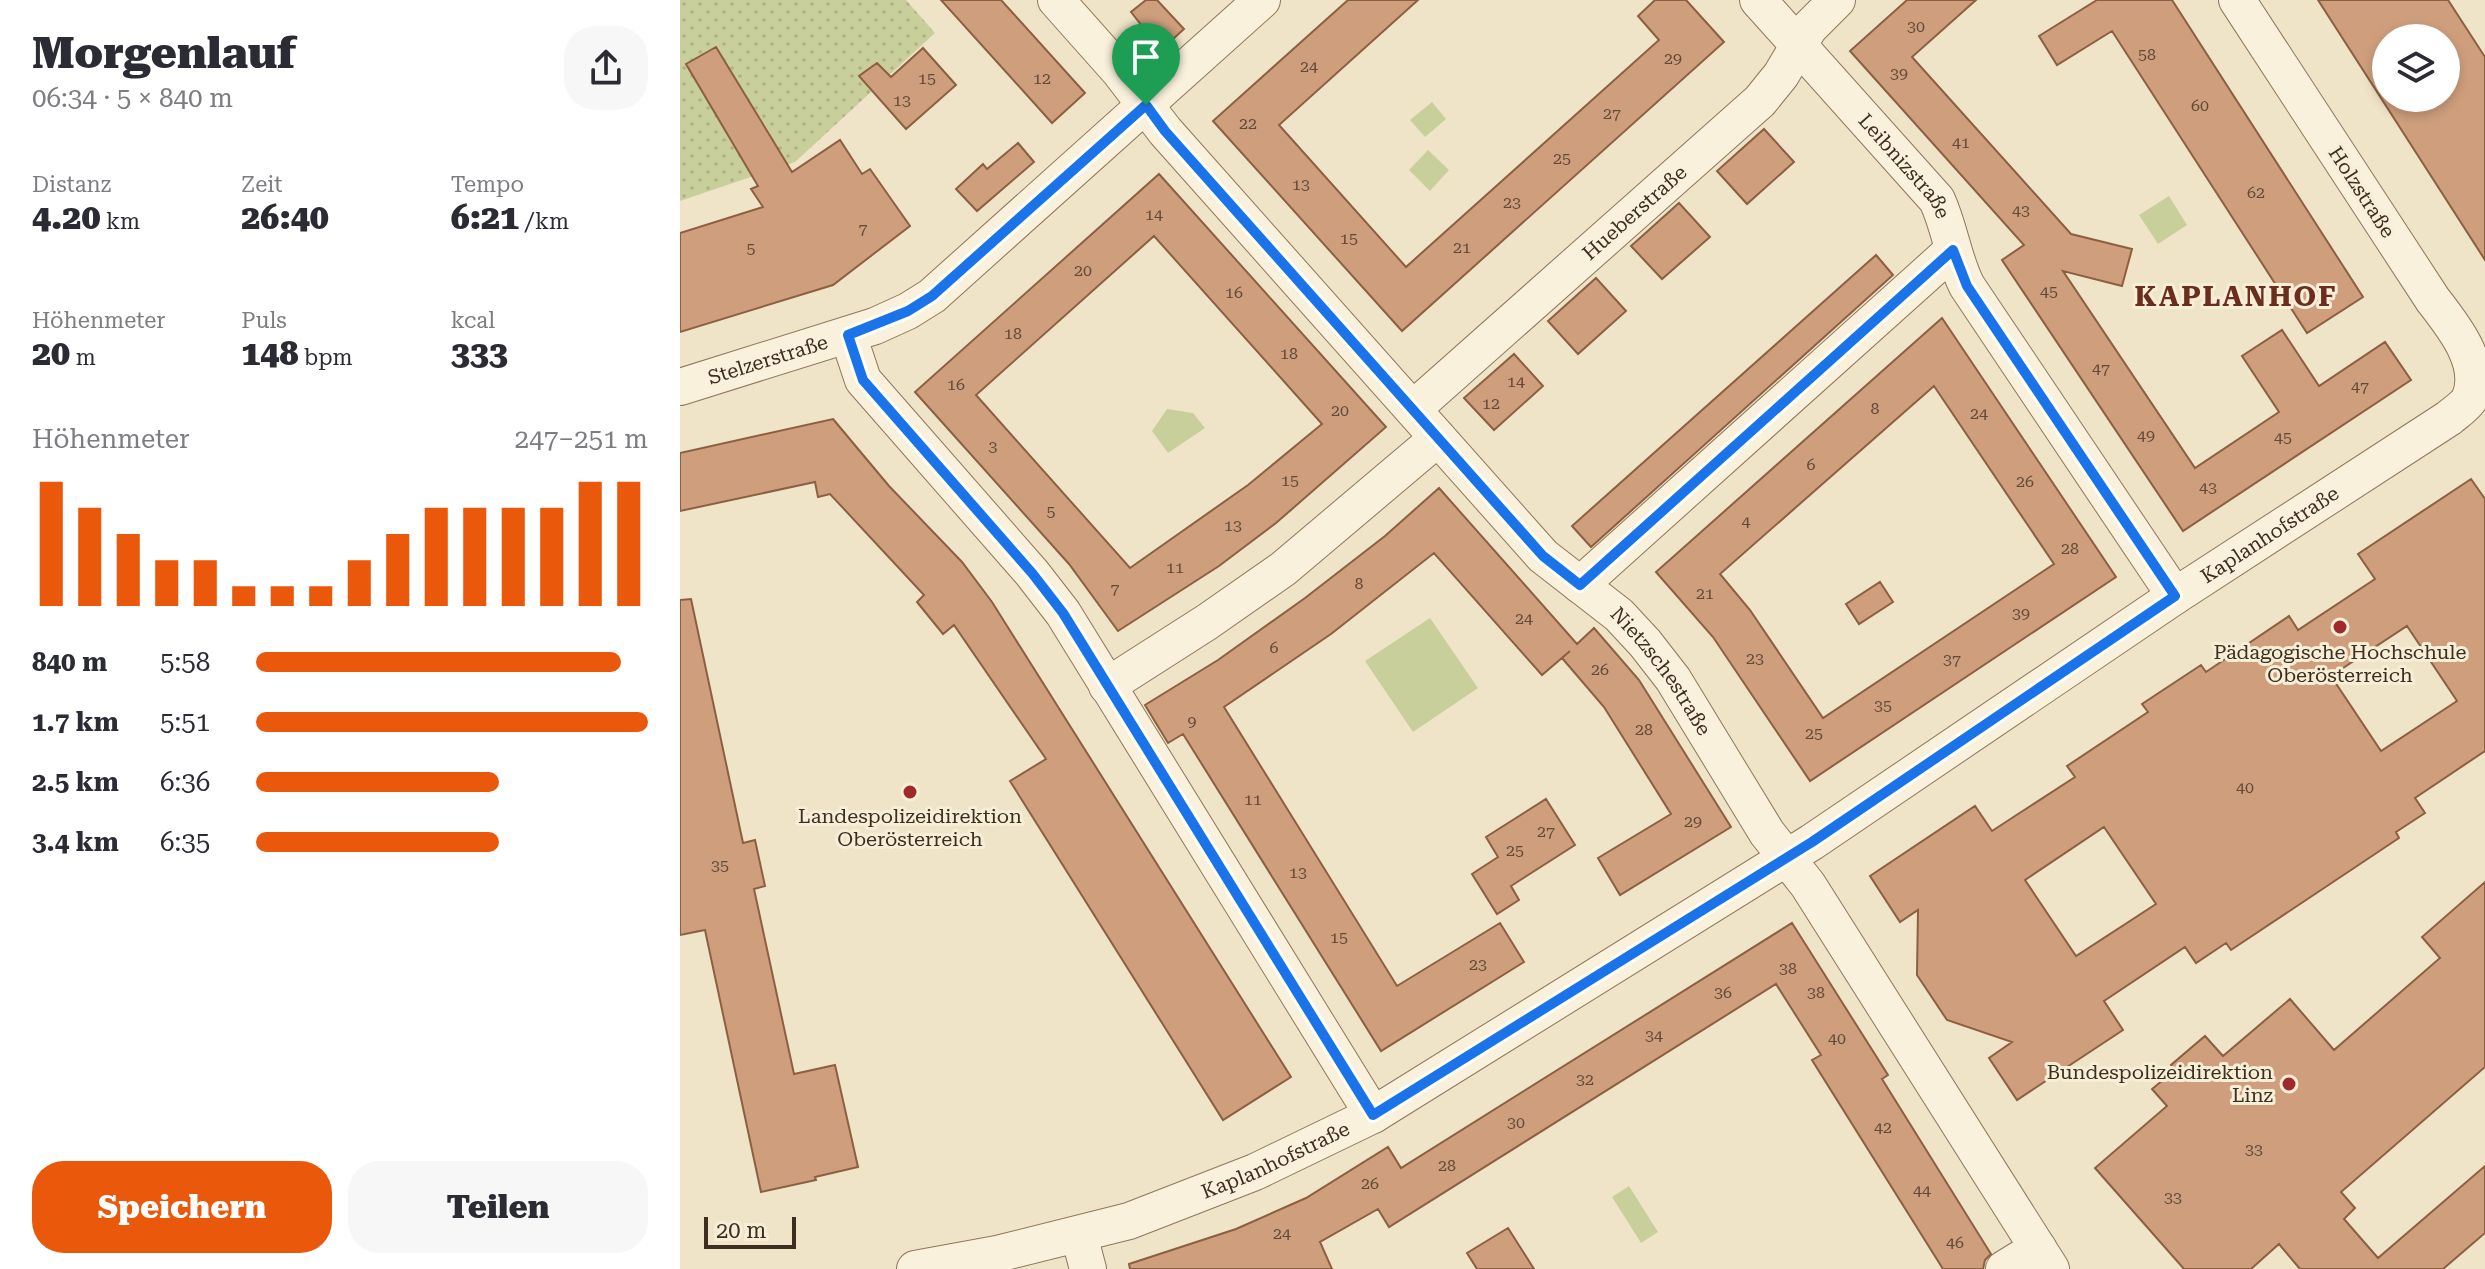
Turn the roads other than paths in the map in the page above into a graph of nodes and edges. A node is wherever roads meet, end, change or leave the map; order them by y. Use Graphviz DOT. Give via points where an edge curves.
graph roads {
  1 [pos="1056,0"];
  2 [pos="1262,0"];
  3 [pos="1758,0"];
  4 [pos="1837,0"];
  5 [pos="2237,0"];
  6 [pos="1798,44"];
  7 [pos="1146,105"];
  8 [pos="1953,250"];
  9 [pos="848,335"];
  10 [pos="2477,385"];
  11 [pos="680,387"];
  12 [pos="1413,409"];
  13 [pos="1438,438"];
  14 [pos="1580,585"];
  15 [pos="2175,596"];
  16 [pos="1107,686"];
  17 [pos="1786,859"];
  18 [pos="1373,1115"];
  19 [pos="1083,1252"];
  20 [pos="2044,1259"];
  21 [pos="915,1269"];
  22 [pos="2004,1269"];
  1 -- 7 [label="street, Nietzschestraße"];
  2 -- 7 [label="street, Stelzerstraße"];
  3 -- 6 [label="street, Leibnizstraße"];
  4 -- 6 [label="street, Hueberstraße"];
  5 -- 10 [label="street, Holzstraße" via="2433,300 2468,345 2477,366"];
  6 -- 8 [label="street, Leibnizstraße" via="1925,185 1945,216"];
  6 -- 12 [label="street, Hueberstraße" via="1760,101"];
  7 -- 9 [label="street, Stelzerstraße" via="932,296"];
  7 -- 12 [label="street, Nietzschestraße"];
  8 -- 14 [label="street"];
  8 -- 15 [label="street, Leibnizstraße" via="1967,286"];
  9 -- 11 [label="street, Stelzerstraße"];
  9 -- 16 [label="street" via="863,380 1032,573"];
  10 -- 15 [label="street, Kaplanhofstraße" via="2449,418"];
  12 -- 13 [label="street, Nietzschestraße"];
  13 -- 14 [label="street, Nietzschestraße" via="1543,556"];
  13 -- 16 [label="street" via="1283,569"];
  14 -- 17 [label="street, Nietzschestraße" via="1619,615 1673,679"];
  15 -- 17 [label="street, Kaplanhofstraße"];
  16 -- 18 [label="street"];
  17 -- 18 [label="street, Kaplanhofstraße"];
  17 -- 20 [label="street, Nietzschestraße" via="1808,885"];
  18 -- 19 [label="street, Kaplanhofstraße" via="1255,1172 1129,1221"];
  19 -- 21 [label="street, Kaplanhofstraße"];
  20 -- 22 [label="street"];
}
